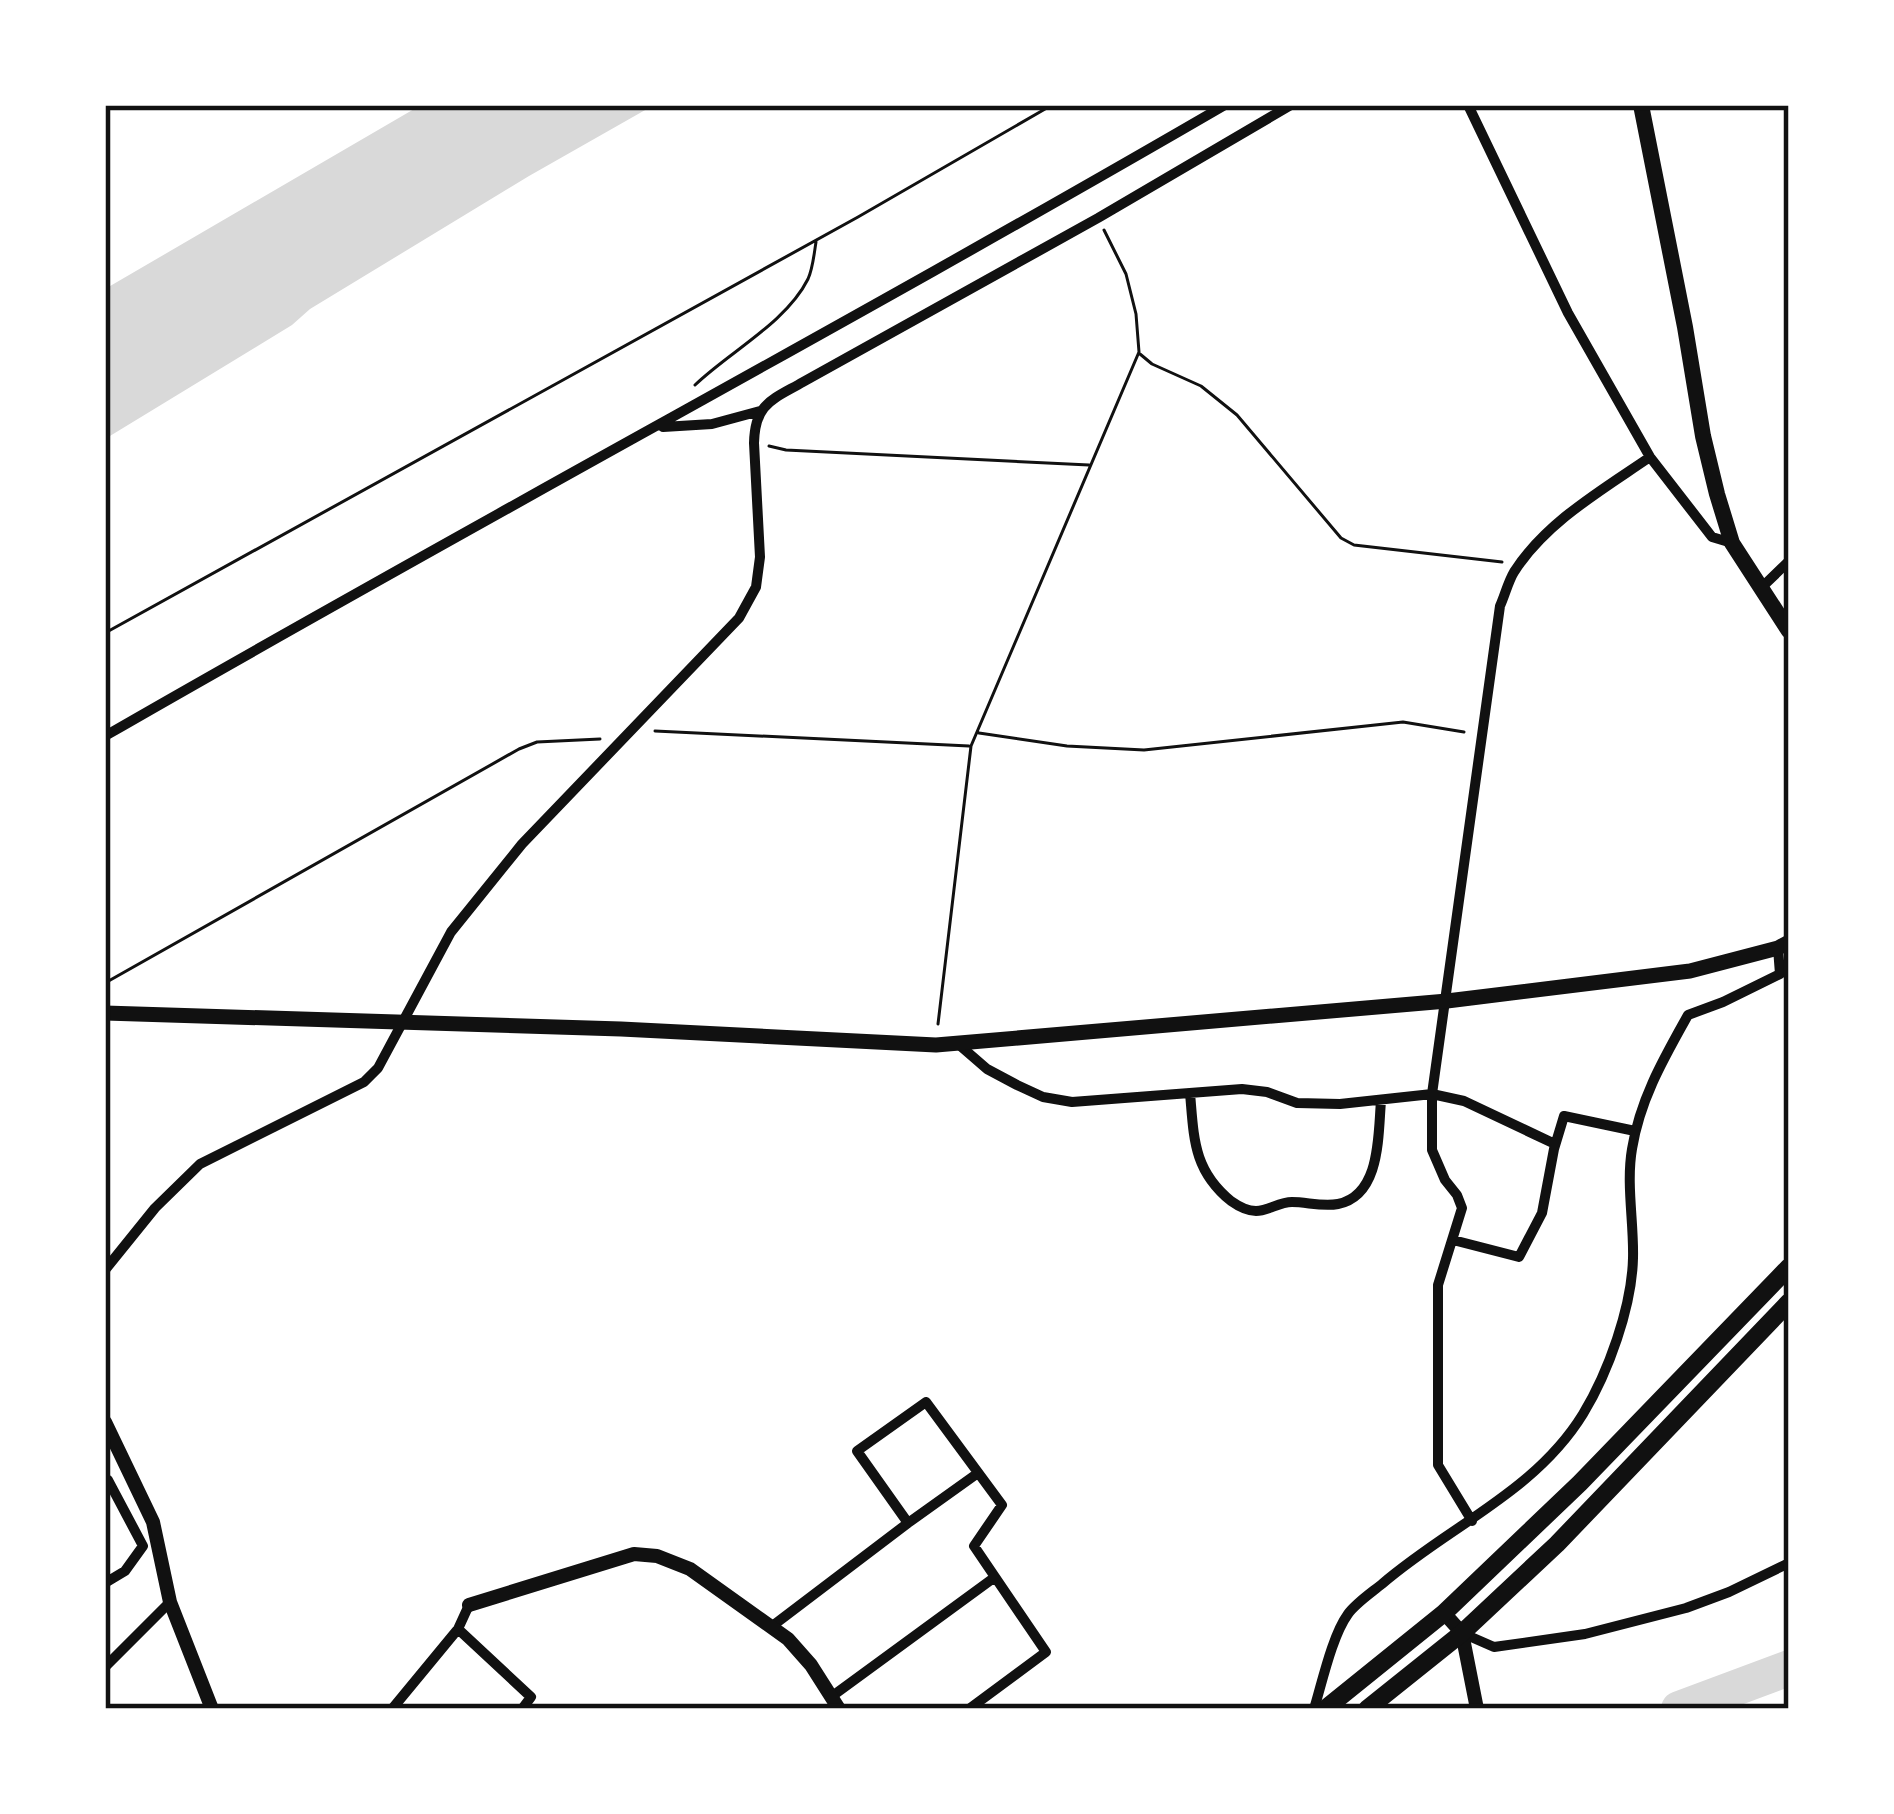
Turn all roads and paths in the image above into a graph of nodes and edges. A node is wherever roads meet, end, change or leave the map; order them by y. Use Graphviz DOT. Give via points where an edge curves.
graph roads {
  1 [pos="1052,105"];
  2 [pos="1225,105"];
  3 [pos="1291,105"];
  4 [pos="1468,105"];
  5 [pos="1640,105"];
  6 [pos="1098,218"];
  7 [pos="816,240"];
  8 [pos="1139,352"];
  9 [pos="689,392"];
  10 [pos="760,411"];
  11 [pos="657,427"];
  12 [pos="754,442"];
  13 [pos="1650,457"];
  14 [pos="1091,465"];
  15 [pos="1732,542"];
  16 [pos="1789,561"];
  17 [pos="1520,565"];
  18 [pos="1760,589"];
  19 [pos="1789,631"];
  20 [pos="105,633"];
  21 [pos="977,732"];
  22 [pos="624,734"];
  23 [pos="1483,734"];
  24 [pos="105,736"];
  25 [pos="971,746"];
  26 [pos="1783,945"];
  27 [pos="105,983"];
  28 [pos="1447,1001"];
  29 [pos="105,1013"];
  30 [pos="404,1023"];
  31 [pos="957,1043"];
  32 [pos="936,1045"];
  33 [pos="1190,1093"];
  34 [pos="1432,1094"];
  35 [pos="1381,1101"];
  36 [pos="1635,1131"];
  37 [pos="1555,1144"];
  38 [pos="1453,1240"];
  39 [pos="1789,1267"];
  40 [pos="105,1270"];
  41 [pos="1789,1302"];
  42 [pos="105,1422"];
  43 [pos="126,1466"];
  44 [pos="978,1473"];
  45 [pos="107,1482"];
  46 [pos="1472,1521"];
  47 [pos="908,1523"];
  48 [pos="1789,1563"];
  49 [pos="995,1577"];
  50 [pos="105,1583"];
  51 [pos="170,1602"];
  52 [pos="469,1605"];
  53 [pos="1444,1613"];
  54 [pos="771,1627"];
  55 [pos="458,1628"];
  56 [pos="1462,1633"];
  57 [pos="105,1667"];
  58 [pos="835,1703"];
  59 [pos="212,1709"];
  60 [pos="392,1709"];
  61 [pos="522,1709"];
  62 [pos="970,1709"];
  63 [pos="1314,1709"];
  64 [pos="1325,1709"];
  65 [pos="1367,1709"];
  66 [pos="1477,1709"];
  1 -- 7 [label="path"];
  2 -- 11 [label="street"];
  3 -- 6 [label="street"];
  4 -- 13 [label="street" via="1568,313"];
  5 -- 15 [label="main road" via="1703,436"];
  6 -- 8 [label="path" via="1126,274"];
  6 -- 10 [label="street"];
  7 -- 9 [label="path" via="798,294"];
  7 -- 20 [label="path"];
  8 -- 14 [label="path"];
  8 -- 17 [label="path" via="1237,415 1341,538"];
  10 -- 11 [label="street"];
  10 -- 12 [label="street"];
  11 -- 24 [label="street"];
  12 -- 14 [label="path"];
  12 -- 22 [label="street" via="756,586 739,618"];
  13 -- 15 [label="street" via="1712,537"];
  13 -- 17 [label="street" via="1584,502"];
  14 -- 21 [label="path"];
  15 -- 18 [label="main road"];
  16 -- 18 [label="street"];
  17 -- 23 [label="street" via="1500,606"];
  18 -- 19 [label="main road"];
  21 -- 23 [label="path" via="1144,750 1402,722"];
  21 -- 25 [label="path"];
  22 -- 25 [label="path"];
  22 -- 27 [label="path" via="519,749"];
  22 -- 30 [label="street" via="452,932"];
  23 -- 28 [label="street"];
  25 -- 32 [label="path"];
  26 -- 28 [label="main road" via="1690,971"];
  26 -- 36 [label="street" via="1780,974 1688,1015"];
  28 -- 31 [label="main road"];
  28 -- 34 [label="street"];
  29 -- 30 [label="main road"];
  30 -- 32 [label="main road"];
  30 -- 40 [label="street" via="364,1082 200,1164"];
  31 -- 32 [label="main road"];
  31 -- 33 [label="street" via="1042,1097"];
  33 -- 35 [label="street" via="1242,1089 1297,1103"];
  33 -- 35 [label="street" via="1200,1163 1221,1192 1258,1212 1281,1202 1356,1196 1372,1170"];
  34 -- 35 [label="street"];
  34 -- 37 [label="street"];
  34 -- 38 [label="street" via="1432,1150 1462,1208"];
  36 -- 37 [label="street" via="1564,1117"];
  36 -- 46 [label="street" via="1634,1264 1613,1353 1555,1454"];
  37 -- 38 [label="street" via="1542,1213 1519,1257"];
  38 -- 46 [label="street" via="1438,1285 1438,1466"];
  39 -- 53 [label="highway"];
  41 -- 56 [label="highway"];
  42 -- 43 [label="street"];
  43 -- 45 [label="street"];
  43 -- 51 [label="street" via="153,1522"];
  44 -- 47 [label="street"];
  44 -- 47 [label="street" via="926,1402 857,1451"];
  44 -- 49 [label="street" via="1002,1505 974,1546"];
  45 -- 50 [label="street" via="143,1546"];
  46 -- 63 [label="street" via="1411,1558 1347,1614"];
  47 -- 54 [label="street"];
  48 -- 56 [label="street" via="1686,1608 1586,1634 1494,1647"];
  49 -- 58 [label="street"];
  49 -- 62 [label="street" via="1046,1652"];
  51 -- 57 [label="street"];
  51 -- 59 [label="street"];
  52 -- 54 [label="street" via="634,1554 690,1569"];
  52 -- 55 [label="street"];
  53 -- 56 [label="street"];
  53 -- 64 [label="highway"];
  54 -- 58 [label="street" via="811,1665"];
  55 -- 60 [label="street"];
  55 -- 61 [label="street" via="531,1697"];
  56 -- 65 [label="highway"];
  56 -- 66 [label="street"];
}
